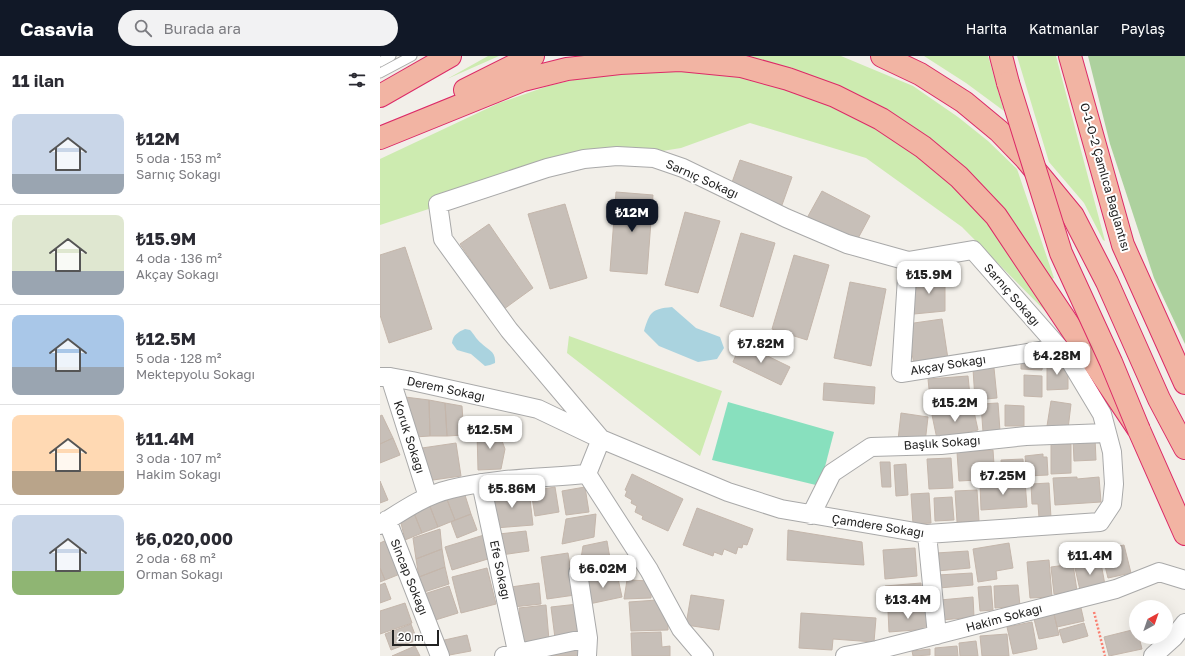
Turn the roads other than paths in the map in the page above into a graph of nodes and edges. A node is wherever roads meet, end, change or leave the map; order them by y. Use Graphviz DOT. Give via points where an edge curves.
graph roads {
  1 [pos="391,56"];
  2 [pos="412,56"];
  3 [pos="450,56"];
  4 [pos="533,56"];
  5 [pos="882,56"];
  6 [pos="1001,56"];
  7 [pos="1070,56"];
  8 [pos="380,62"];
  9 [pos="380,73"];
  10 [pos="380,96"];
  11 [pos="380,133"];
  12 [pos="380,138"];
  13 [pos="908,261"];
  14 [pos="1059,348"];
  15 [pos="385,377"];
  16 [pos="1185,383"];
  17 [pos="1139,430"];
  18 [pos="1106,433"];
  19 [pos="601,439"];
  20 [pos="1185,448"];
  21 [pos="588,474"];
  22 [pos="481,483"];
  23 [pos="428,497"];
  24 [pos="811,515"];
  25 [pos="383,523"];
  26 [pos="927,534"];
  27 [pos="1185,534"];
  28 [pos="578,573"];
  29 [pos="1185,580"];
  30 [pos="1185,623"];
  31 [pos="937,635"];
  32 [pos="588,638"];
  33 [pos="877,653"];
  34 [pos="513,655"];
  35 [pos="440,656"];
  36 [pos="587,656"];
  37 [pos="704,656"];
  38 [pos="845,656"];
  39 [pos="1153,656"];
  1 -- 8 [label="lane"];
  2 -- 9 [label="lane"];
  3 -- 10 [label="highway"];
  4 -- 11 [label="highway"];
  5 -- 20 [label="highway" via="920,74 964,102 999,131 1073,216 1107,282 1159,399"];
  6 -- 17 [label="highway, bridge" via="1061,254"];
  7 -- 16 [label="highway, O-1-O-2 Çamlıca Bağlantısı" via="1123,245"];
  12 -- 17 [label="highway, bridge" via="523,80 566,69 620,63 680,60 742,66 835,96 881,119 923,147 959,177 996,216"];
  13 -- 14 [label="street, Sarnıç Sokağı" via="973,250"];
  13 -- 14 [label="street, Akçay Sokağı" via="901,373"];
  13 -- 19 [label="street, Sarnıç Sokağı" via="847,244 786,218 683,168 654,158 617,156 584,159 547,168 438,204 443,239 508,330"];
  14 -- 18 [label="street, Sarnıç Sokağı" via="1069,359 1102,414"];
  15 -- 19 [label="street, Derem Sokağı" via="538,409"];
  15 -- 23 [label="street, Koruk Sokağı"];
  17 -- 27 [label="highway"];
  18 -- 24 [label="street, Başlık Sokağı" via="1026,436 940,445 871,447 832,473"];
  18 -- 26 [label="street, Çamdere Sokağı" via="1112,452 1114,484 1112,504 1100,522"];
  19 -- 21 [label="street"];
  19 -- 24 [label="street, Çamdere Sokağı" via="728,492 781,509"];
  21 -- 22 [label="street"];
  21 -- 37 [label="street" via="649,570 681,629"];
  22 -- 23 [label="street" via="450,489"];
  22 -- 34 [label="street, Efe Sokağı"];
  23 -- 25 [label="street"];
  24 -- 26 [label="street, Çamdere Sokağı"];
  25 -- 35 [label="street, Sincap Sokağı"];
  26 -- 31 [label="street"];
  28 -- 32 [label="street"];
  29 -- 31 [label="street, Hakim Sokağı" via="1159,572 1116,589"];
  30 -- 39 [label="street"];
  31 -- 33 [label="street, Hakim Sokağı"];
  32 -- 34 [label="street"];
  32 -- 36 [label="street"];
  33 -- 38 [label="street, Hakim Sokağı"];
}
